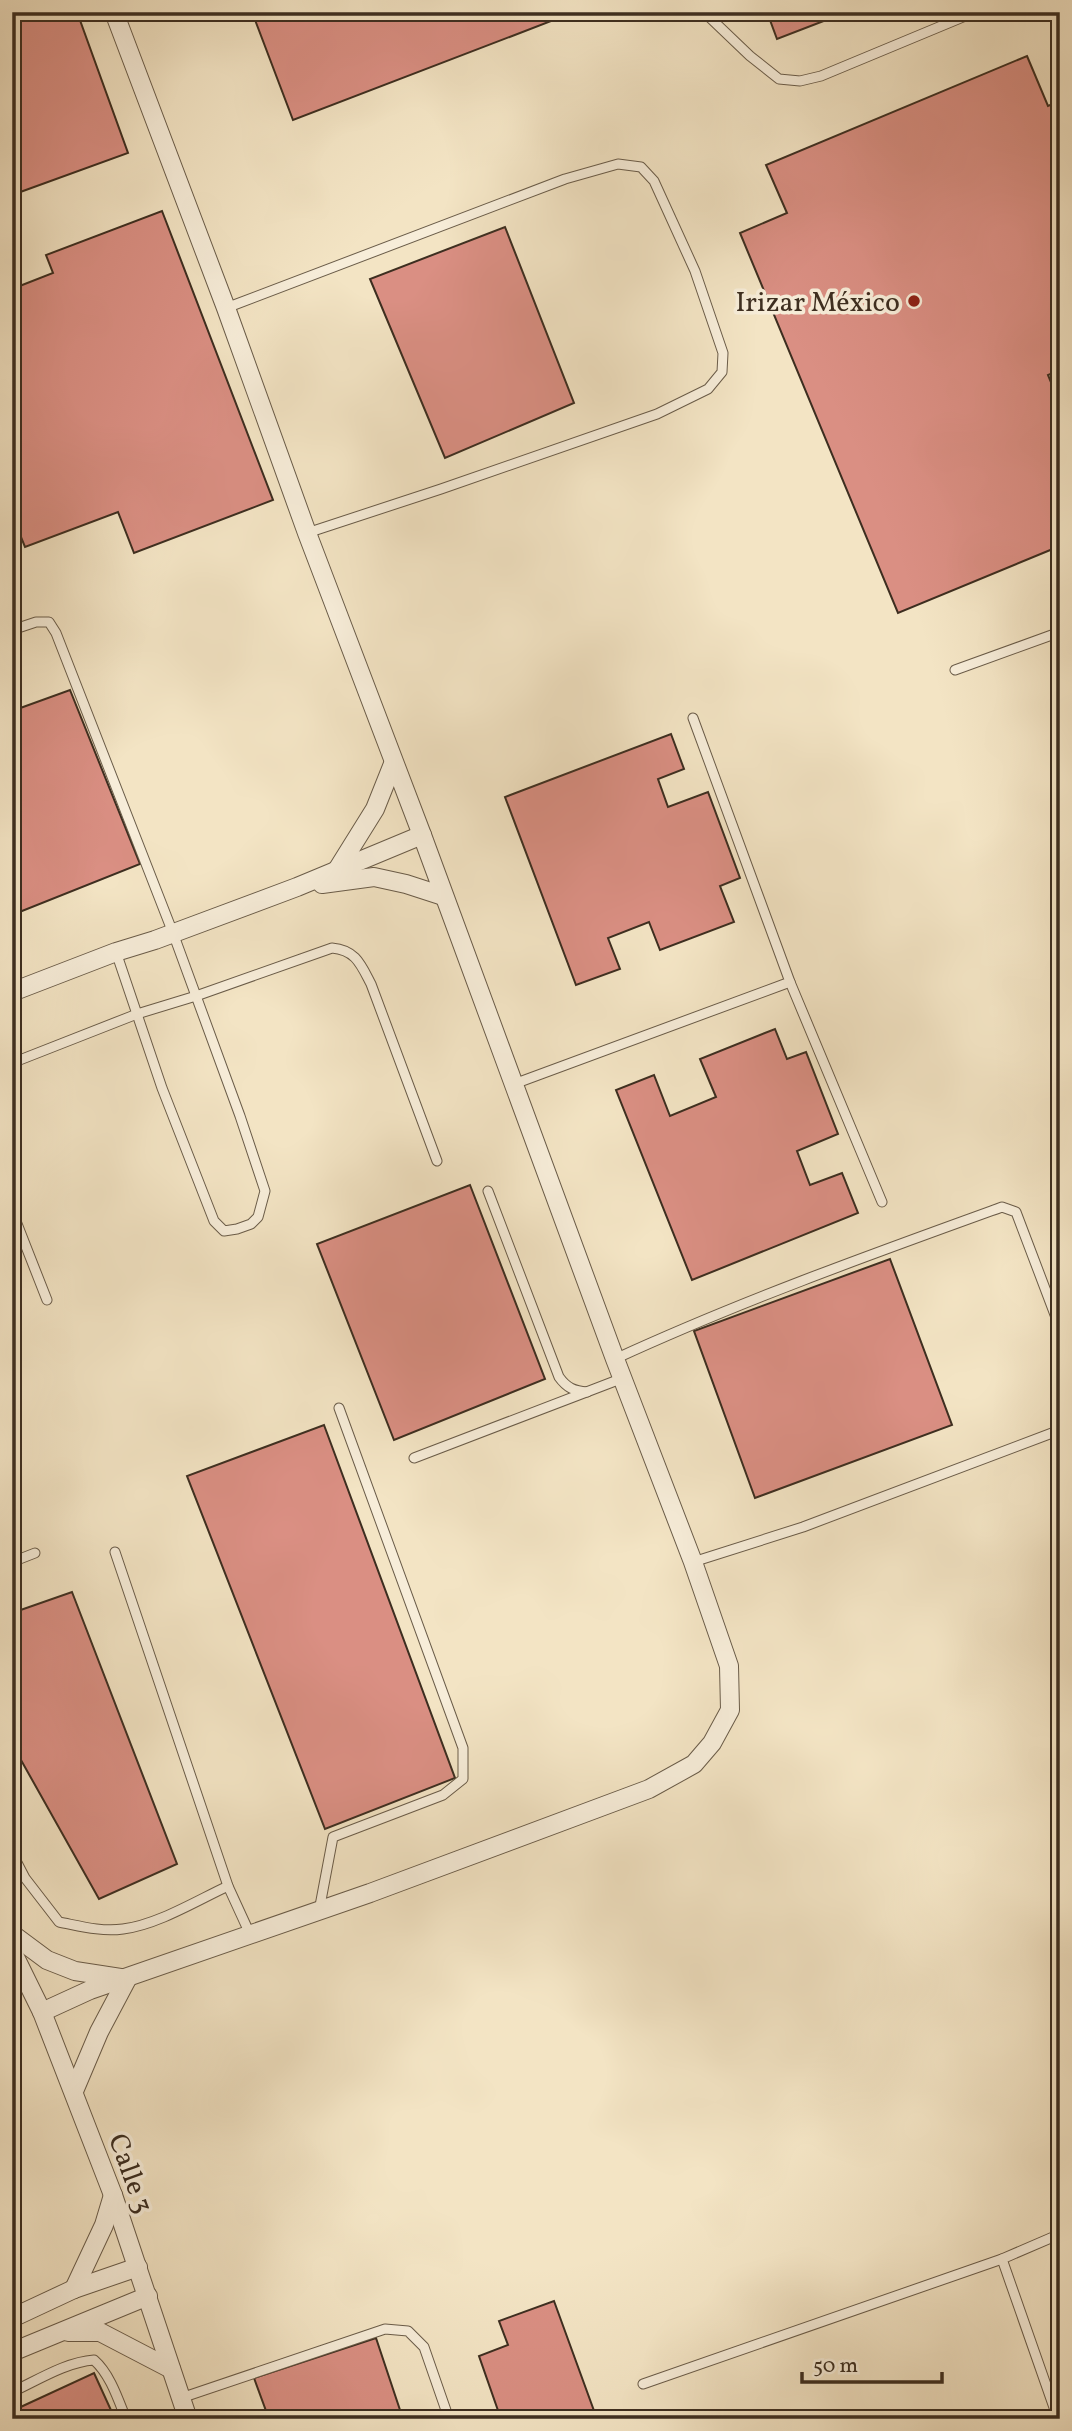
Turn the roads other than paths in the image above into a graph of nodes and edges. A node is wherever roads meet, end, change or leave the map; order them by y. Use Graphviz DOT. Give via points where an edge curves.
graph roads {
  1 [pos="114,12"];
  2 [pos="704,12"];
  3 [pos="975,12"];
  4 [pos="226,308"];
  5 [pos="307,533"];
  6 [pos="12,630"];
  7 [pos="1060,632"];
  8 [pos="955,670"];
  9 [pos="693,718"];
  10 [pos="393,764"];
  11 [pos="422,835"];
  12 [pos="337,870"];
  13 [pos="298,887"];
  14 [pos="443,896"];
  15 [pos="173,933"];
  16 [pos="116,952"];
  17 [pos="790,982"];
  18 [pos="12,992"];
  19 [pos="195,996"];
  20 [pos="137,1014"];
  21 [pos="12,1063"];
  22 [pos="514,1084"];
  23 [pos="438,1161"];
  24 [pos="488,1192"];
  25 [pos="882,1202"];
  26 [pos="12,1211"];
  27 [pos="47,1300"];
  28 [pos="1060,1328"];
  29 [pos="615,1359"];
  30 [pos="623,1378"];
  31 [pos="587,1392"];
  32 [pos="339,1408"];
  33 [pos="1060,1430"];
  34 [pos="414,1458"];
  35 [pos="35,1552"];
  36 [pos="115,1552"];
  37 [pos="12,1562"];
  38 [pos="694,1562"];
  39 [pos="12,1853"];
  40 [pos="229,1886"];
  41 [pos="319,1910"];
  42 [pos="12,1934"];
  43 [pos="250,1934"];
  44 [pos="12,1951"];
  45 [pos="127,1979"];
  46 [pos="42,2012"];
  47 [pos="74,2091"];
  48 [pos="113,2195"];
  49 [pos="1060,2234"];
  50 [pos="1002,2259"];
  51 [pos="138,2267"];
  52 [pos="74,2289"];
  53 [pos="148,2297"];
  54 [pos="12,2318"];
  55 [pos="61,2331"];
  56 [pos="12,2352"];
  57 [pos="171,2369"];
  58 [pos="643,2384"];
  59 [pos="12,2392"];
  60 [pos="181,2398"];
  61 [pos="126,2419"];
  62 [pos="188,2419"];
  63 [pos="449,2419"];
  64 [pos="1058,2419"];
  1 -- 4 [label="street"];
  2 -- 3 [label="lane" via="779,79 800,81"];
  4 -- 5 [label="street"];
  4 -- 5 [label="lane" via="565,179 618,164 641,167 654,181 695,271 723,353 722,372 708,389 644,418"];
  5 -- 10 [label="street"];
  6 -- 15 [label="lane" via="49,622 56,634"];
  7 -- 8 [label="lane"];
  9 -- 17 [label="lane"];
  10 -- 11 [label="street"];
  10 -- 12 [label="street" via="375,810"];
  11 -- 12 [label="street"];
  11 -- 14 [label="street"];
  12 -- 13 [label="street"];
  13 -- 14 [label="street" via="374,877"];
  13 -- 15 [label="street"];
  14 -- 22 [label="street"];
  15 -- 16 [label="street"];
  15 -- 19 [label="lane"];
  16 -- 18 [label="street"];
  16 -- 20 [label="lane"];
  17 -- 22 [label="lane"];
  17 -- 25 [label="lane"];
  19 -- 20 [label="lane"];
  19 -- 20 [label="lane" via="265,1191 258,1217 237,1229 223,1231 215,1221"];
  19 -- 23 [label="lane" via="332,948 346,949 371,984"];
  20 -- 21 [label="lane"];
  22 -- 29 [label="street"];
  24 -- 31 [label="lane" via="559,1377 574,1391"];
  26 -- 27 [label="lane"];
  28 -- 29 [label="lane" via="1016,1212 1002,1207 815,1275"];
  29 -- 30 [label="street"];
  30 -- 31 [label="lane"];
  30 -- 38 [label="street"];
  31 -- 34 [label="lane"];
  32 -- 41 [label="lane" via="463,1748 463,1779 443,1796 333,1837"];
  33 -- 38 [label="lane" via="803,1527"];
  35 -- 37 [label="lane"];
  36 -- 40 [label="lane"];
  38 -- 41 [label="street" via="729,1666 730,1699 730,1710 694,1765 649,1789"];
  39 -- 40 [label="lane" via="59,1922 97,1930 125,1929 156,1919"];
  40 -- 43 [label="lane"];
  41 -- 43 [label="street"];
  42 -- 45 [label="street" via="47,1960 75,1971"];
  43 -- 45 [label="street"];
  44 -- 46 [label="street, Calle 3"];
  45 -- 46 [label="street"];
  45 -- 47 [label="street"];
  46 -- 47 [label="street, Calle 3"];
  47 -- 48 [label="street, Calle 3"];
  48 -- 51 [label="street, Calle 3"];
  48 -- 52 [label="street"];
  49 -- 50 [label="lane"];
  50 -- 58 [label="lane"];
  50 -- 64 [label="lane"];
  51 -- 52 [label="street"];
  51 -- 53 [label="street, Calle 3"];
  52 -- 54 [label="street"];
  53 -- 55 [label="street"];
  53 -- 57 [label="street, Calle 3"];
  55 -- 56 [label="street"];
  55 -- 57 [label="street" via="100,2332"];
  57 -- 60 [label="street, Calle 3"];
  59 -- 61 [label="lane" via="94,2360 101,2365"];
  60 -- 62 [label="street, Calle 3"];
  60 -- 63 [label="lane" via="385,2329 408,2331 424,2347"];
}
